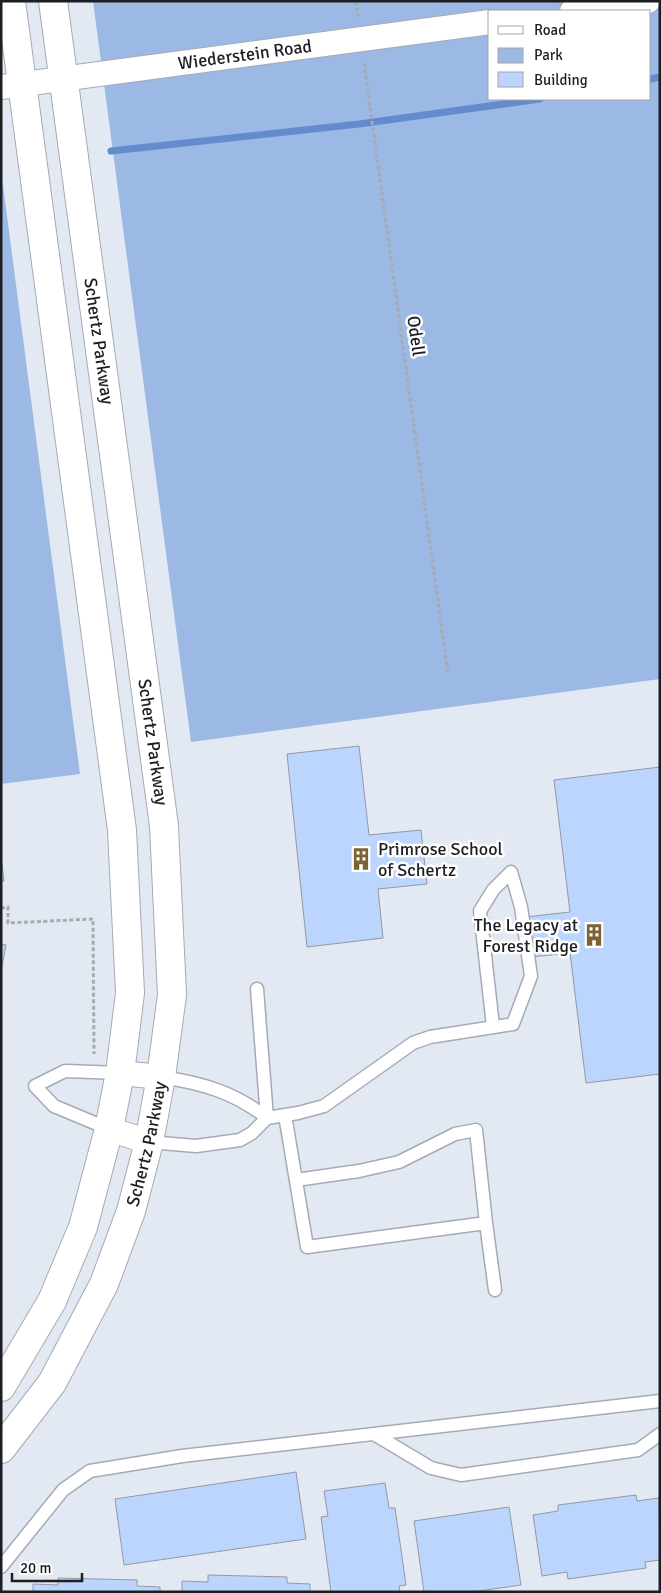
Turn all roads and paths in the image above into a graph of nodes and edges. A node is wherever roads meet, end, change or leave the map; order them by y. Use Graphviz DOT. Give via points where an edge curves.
graph roads {
  1 [pos="11,1"];
  2 [pos="53,1"];
  3 [pos="356,1"];
  4 [pos="648,1"];
  5 [pos="580,10"];
  6 [pos="488,22"];
  7 [pos="361,39"];
  8 [pos="64,78"];
  9 [pos="12,85"];
  10 [pos="448,674"];
  11 [pos="1,908"];
  12 [pos="256,989"];
  13 [pos="493,1026"];
  14 [pos="109,1069"];
  15 [pos="161,1077"];
  16 [pos="285,1115"];
  17 [pos="267,1118"];
  18 [pos="109,1129"];
  19 [pos="149,1142"];
  20 [pos="296,1180"];
  21 [pos="486,1223"];
  22 [pos="495,1290"];
  23 [pos="1,1386"];
  24 [pos="660,1401"];
  25 [pos="374,1434"];
  26 [pos="660,1434"];
  27 [pos="1,1449"];
  28 [pos="1,1567"];
  1 -- 9 [label="main road"];
  2 -- 8 [label="main road, Schertz Parkway"];
  3 -- 7 [label="path, Odell"];
  4 -- 5 [label="street"];
  6 -- 7 [label="street, Wiederstein Road"];
  7 -- 8 [label="street, Wiederstein Road"];
  7 -- 10 [label="path, Odell"];
  8 -- 9 [label="street, Wiederstein Road"];
  8 -- 15 [label="main road, Schertz Parkway" via="164,826 172,995"];
  9 -- 14 [label="main road" via="122,830 130,993"];
  11 -- 14 [label="path" via="8,907 8,923 93,919 94,1059"];
  12 -- 17 [label="lane"];
  13 -- 13 [label="lane" via="513,1024 531,976 521,907 511,872 493,890 480,911"];
  13 -- 16 [label="lane" via="413,1042 324,1106"];
  14 -- 15 [label="street"];
  14 -- 18 [label="main road"];
  14 -- 18 [label="lane" via="66,1071 35,1086 54,1106"];
  15 -- 17 [label="lane" via="201,1083 248,1102"];
  15 -- 19 [label="main road, Schertz Parkway"];
  16 -- 17 [label="lane"];
  16 -- 20 [label="lane"];
  17 -- 19 [label="lane" via="240,1140 196,1146"];
  18 -- 19 [label="street"];
  18 -- 23 [label="main road" via="82,1227 52,1301"];
  19 -- 27 [label="main road, Schertz Parkway" via="131,1211 104,1284 52,1383"];
  20 -- 21 [label="lane" via="307,1247"];
  20 -- 21 [label="lane" via="399,1162 455,1134 476,1130"];
  21 -- 22 [label="lane"];
  24 -- 25 [label="lane"];
  25 -- 26 [label="lane" via="431,1468 461,1475 638,1450"];
  25 -- 28 [label="lane" via="182,1456 90,1471 64,1490"];
}
